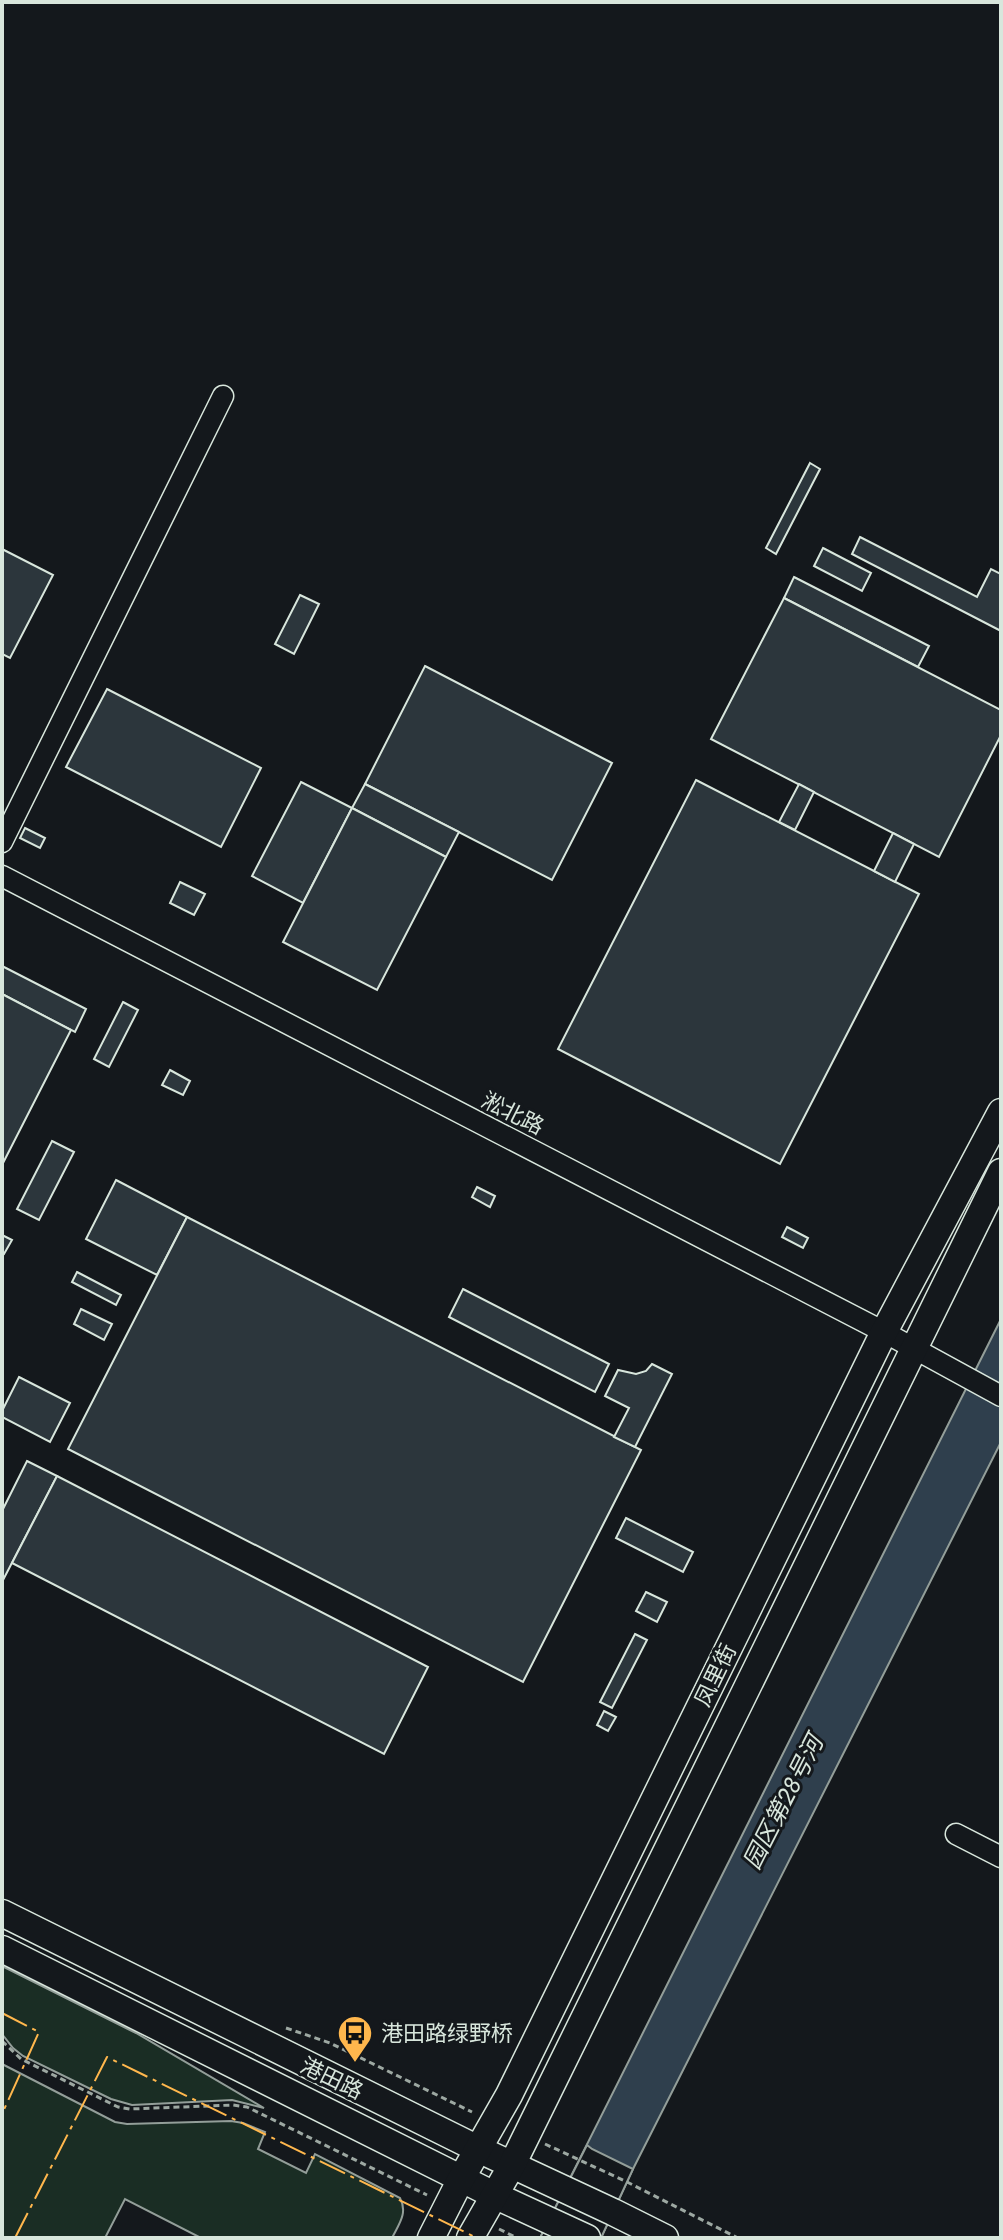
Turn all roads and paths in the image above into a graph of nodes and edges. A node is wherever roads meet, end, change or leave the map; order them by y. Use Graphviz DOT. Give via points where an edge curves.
graph roads {
  1 [pos="223,396"];
  2 [pos="2,842"];
  3 [pos="2,876"];
  4 [pos="1001,1112"];
  5 [pos="1001,1172"];
  6 [pos="884,1332"];
  7 [pos="913,1348"];
  8 [pos="1001,1396"];
  9 [pos="956,1834"];
  10 [pos="1001,1857"];
  11 [pos="2,1913"];
  12 [pos="2,1949"];
  13 [pos="277,2025"];
  14 [pos="2,2041"];
  15 [pos="494,2121"];
  16 [pos="526,2137"];
  17 [pos="478,2149"];
  18 [pos="512,2165"];
  19 [pos="461,2179"];
  20 [pos="494,2195"];
  21 [pos="448,2205"];
  22 [pos="475,2229"];
  23 [pos="431,2238"];
  24 [pos="517,2238"];
  25 [pos="587,2238"];
  26 [pos="665,2238"];
  27 [pos="738,2238"];
  1 -- 2 [label="street"];
  3 -- 6 [label="street, 淞北路"];
  4 -- 6 [label="main road, 凤里街"];
  5 -- 7 [label="main road, 凤里街"];
  6 -- 7 [label="street, 淞北路"];
  6 -- 15 [label="main road, 凤里街"];
  7 -- 8 [label="street, 淞北路"];
  7 -- 16 [label="main road, 凤里街"];
  9 -- 10 [label="street"];
  11 -- 17 [label="main road, 港田路"];
  12 -- 19 [label="main road, 港田路"];
  13 -- 15 [label="path" via="330,2043"];
  14 -- 21 [label="path" via="21,2059 118,2107 247,2107"];
  15 -- 17 [label="main road, 凤里街"];
  16 -- 18 [label="main road, 凤里街"];
  16 -- 27 [label="path"];
  17 -- 18 [label="main road, 港田路"];
  17 -- 19 [label="main road, 凤里街"];
  18 -- 20 [label="main road, 凤里街"];
  18 -- 26 [label="main road, 港田路"];
  19 -- 20 [label="main road, 港田路"];
  19 -- 21 [label="main road, 凤里街"];
  20 -- 22 [label="main road, 凤里街"];
  20 -- 25 [label="main road, 港田路"];
  21 -- 23 [label="main road, 凤里街"];
  22 -- 24 [label="path"];
}
